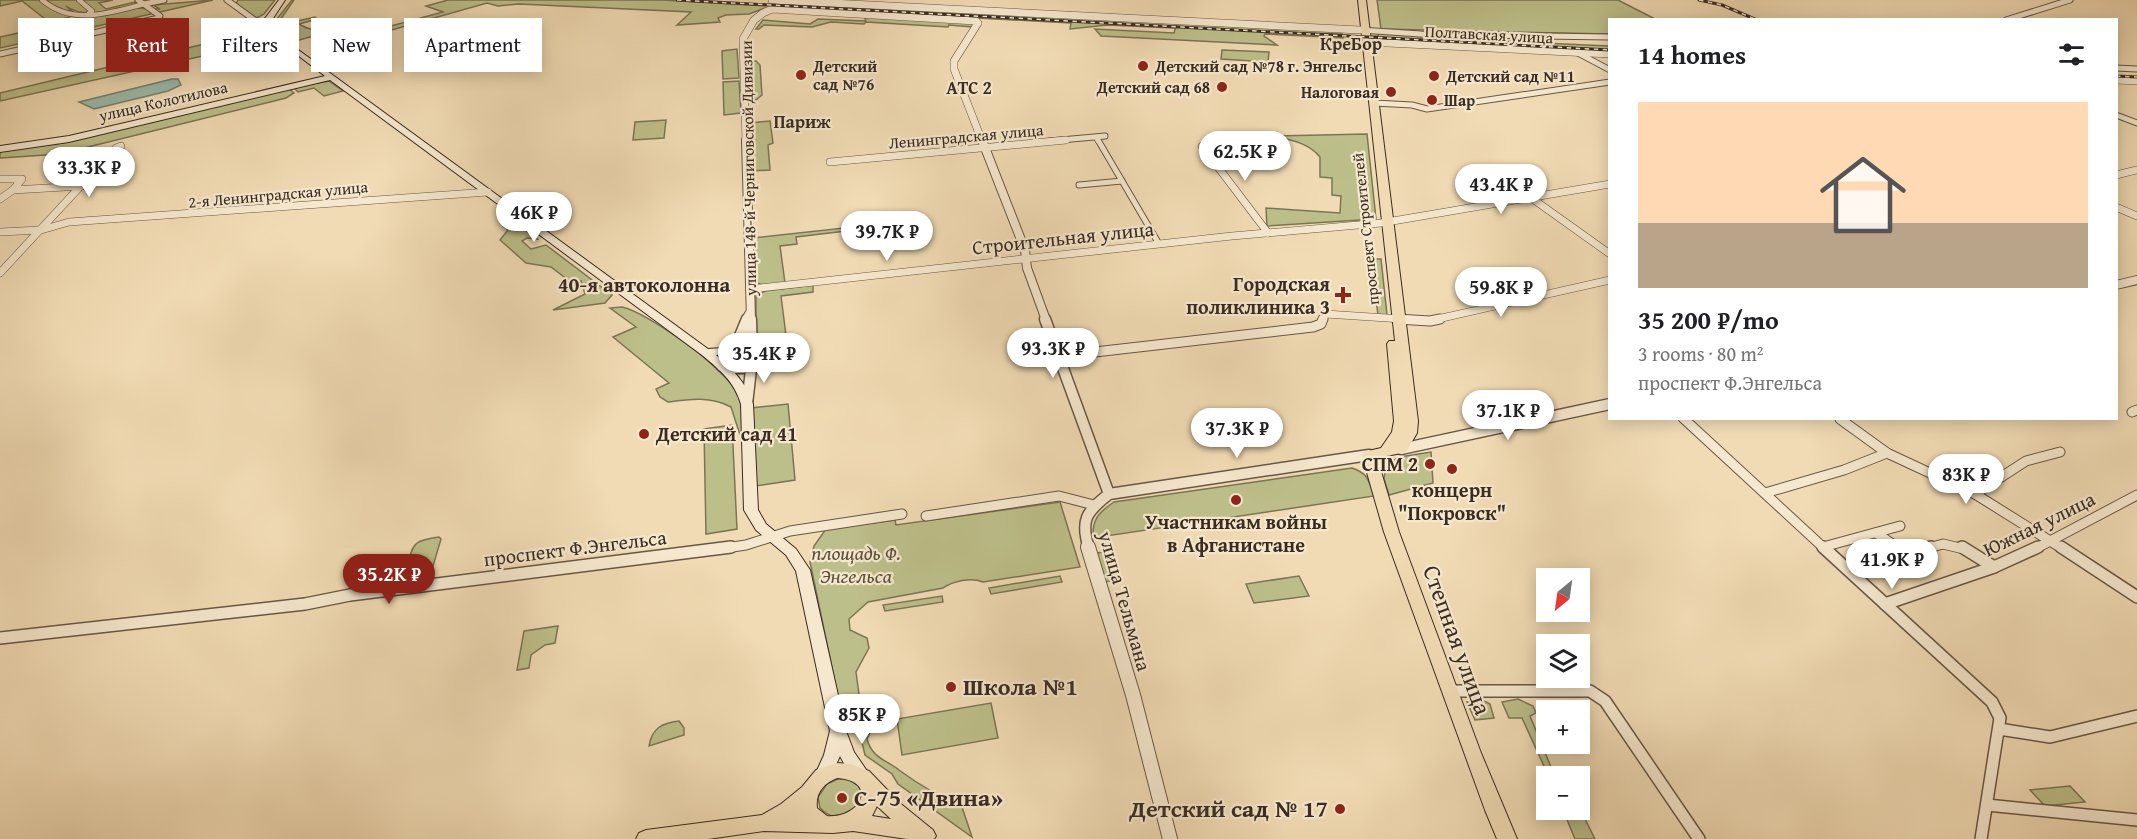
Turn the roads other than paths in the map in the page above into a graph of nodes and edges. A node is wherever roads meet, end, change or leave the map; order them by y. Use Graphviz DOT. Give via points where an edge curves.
graph roads {
  1 [pos="42,0"];
  2 [pos="79,0"];
  3 [pos="138,0"];
  4 [pos="164,0"];
  5 [pos="227,0"];
  6 [pos="282,0"];
  7 [pos="772,0"];
  8 [pos="1357,0"];
  9 [pos="1362,0"];
  10 [pos="2070,0"];
  11 [pos="832,2"];
  12 [pos="144,4"];
  13 [pos="89,9"];
  14 [pos="106,9"];
  15 [pos="824,11"];
  16 [pos="87,14"];
  17 [pos="252,18"];
  18 [pos="268,18"];
  19 [pos="2012,18"];
  20 [pos="1363,30"];
  21 [pos="1608,37"];
  22 [pos="1364,42"];
  23 [pos="1578,52"];
  24 [pos="299,53"];
  25 [pos="0,54"];
  26 [pos="1608,54"];
  27 [pos="2118,68"];
  28 [pos="1608,69"];
  29 [pos="2137,69"];
  30 [pos="329,75"];
  31 [pos="2118,80"];
  32 [pos="2137,81"];
  33 [pos="1608,82"];
  34 [pos="1374,103"];
  35 [pos="2118,116"];
  36 [pos="2137,123"];
  37 [pos="1105,136"];
  38 [pos="1096,137"];
  39 [pos="121,146"];
  40 [pos="1202,146"];
  41 [pos="0,147"];
  42 [pos="985,148"];
  43 [pos="830,162"];
  44 [pos="2137,170"];
  45 [pos="2118,175"];
  46 [pos="0,179"];
  47 [pos="1122,181"];
  48 [pos="1608,184"];
  49 [pos="1079,185"];
  50 [pos="82,186"];
  51 [pos="13,190"];
  52 [pos="488,192"];
  53 [pos="1530,197"];
  54 [pos="0,199"];
  55 [pos="2118,208"];
  56 [pos="2137,216"];
  57 [pos="1384,223"];
  58 [pos="41,230"];
  59 [pos="0,232"];
  60 [pos="1268,232"];
  61 [pos="1159,244"];
  62 [pos="1608,253"];
  63 [pos="1026,259"];
  64 [pos="3,267"];
  65 [pos="0,273"];
  66 [pos="1608,280"];
  67 [pos="2135,280"];
  68 [pos="2118,284"];
  69 [pos="750,290"];
  70 [pos="751,308"];
  71 [pos="1395,319"];
  72 [pos="737,343"];
  73 [pos="706,353"];
  74 [pos="1060,357"];
  75 [pos="752,361"];
  76 [pos="724,367"];
  77 [pos="747,404"];
  78 [pos="1608,404"];
  79 [pos="1685,420"];
  80 [pos="1841,420"];
  81 [pos="1394,451"];
  82 [pos="2060,452"];
  83 [pos="1887,453"];
  84 [pos="1369,455"];
  85 [pos="1109,494"];
  86 [pos="1765,494"];
  87 [pos="1975,494"];
  88 [pos="2137,495"];
  89 [pos="1095,505"];
  90 [pos="902,514"];
  91 [pos="926,516"];
  92 [pos="1900,526"];
  93 [pos="1876,533"];
  94 [pos="770,536"];
  95 [pos="2052,541"];
  96 [pos="1823,547"];
  97 [pos="1994,567"];
  98 [pos="2137,597"];
  99 [pos="1886,604"];
  100 [pos="0,638"];
  101 [pos="1450,691"];
  102 [pos="2137,716"];
  103 [pos="1999,729"];
  104 [pos="838,731"];
  105 [pos="822,777"];
  106 [pos="866,781"];
  107 [pos="808,793"];
  108 [pos="1987,804"];
  109 [pos="2137,820"];
  110 [pos="764,823"];
  111 [pos="848,823"];
  112 [pos="828,825"];
  113 [pos="928,837"];
  114 [pos="646,839"];
  115 [pos="1170,839"];
  116 [pos="1506,839"];
  117 [pos="1698,839"];
  118 [pos="1981,839"];
  1 -- 16 [label="street" via="60,13"];
  2 -- 13 [label="street"];
  3 -- 12 [label="street"];
  4 -- 12 [label="street"];
  5 -- 17 [label="street"];
  6 -- 18 [label="main road"];
  7 -- 11 [label="street, Полтавская улица"];
  8 -- 20 [label="main road, проспект Строителей"];
  9 -- 20 [label="main road, проспект Строителей"];
  10 -- 19 [label="street"];
  11 -- 15 [label="street"];
  11 -- 20 [label="street, Полтавская улица"];
  12 -- 16 [label="street"];
  12 -- 25 [label="street" via="159,18"];
  13 -- 14 [label="street"];
  13 -- 16 [label="street" via="92,11"];
  15 -- 42 [label="street" via="976,21 954,69"];
  15 -- 69 [label="street, улица 148-й Черниговской Дивизии" via="762,11 743,39"];
  20 -- 21 [label="street, Полтавская улица"];
  20 -- 22 [label="main road, проспект Строителей"];
  22 -- 23 [label="street, Полтавская улица"];
  22 -- 34 [label="main road, проспект Строителей"];
  22 -- 57 [label="main road, проспект Строителей"];
  23 -- 26 [label="street, Полтавская улица"];
  23 -- 28 [label="street"];
  24 -- 30 [label="main road"];
  27 -- 29 [label="street"];
  30 -- 41 [label="main road, улица Колотилова" via="69,139"];
  30 -- 52 [label="main road"];
  31 -- 32 [label="street"];
  33 -- 34 [label="street" via="1427,109"];
  34 -- 57 [label="main road, проспект Строителей"];
  35 -- 36 [label="street"];
  37 -- 38 [label="street, Ленинградская улица"];
  38 -- 42 [label="street, Ленинградская улица"];
  38 -- 47 [label="street"];
  39 -- 50 [label="street"];
  40 -- 60 [label="street"];
  42 -- 43 [label="street, Ленинградская улица"];
  42 -- 63 [label="street"];
  44 -- 45 [label="street"];
  46 -- 51 [label="street" via="22,179"];
  47 -- 49 [label="street"];
  47 -- 61 [label="street"];
  48 -- 53 [label="street, Строительная улица"];
  50 -- 51 [label="street"];
  50 -- 58 [label="street"];
  51 -- 54 [label="street"];
  52 -- 58 [label="street, 2-я Ленинградская улица" via="69,222"];
  52 -- 73 [label="main road"];
  53 -- 57 [label="street, Строительная улица"];
  53 -- 62 [label="street"];
  55 -- 56 [label="street"];
  57 -- 60 [label="street, Строительная улица"];
  57 -- 71 [label="main road, проспект Строителей"];
  58 -- 59 [label="street, 2-я Ленинградская улица"];
  58 -- 64 [label="street"];
  60 -- 61 [label="street, Строительная улица"];
  61 -- 63 [label="street, Строительная улица"];
  63 -- 69 [label="street, Строительная улица"];
  63 -- 74 [label="street"];
  64 -- 65 [label="street"];
  66 -- 71 [label="street" via="1430,321"];
  67 -- 68 [label="street"];
  69 -- 70 [label="street, улица 148-й Черниговской Дивизии"];
  70 -- 72 [label="street, улица 148-й Черниговской Дивизии"];
  70 -- 75 [label="street, улица 148-й Черниговской Дивизии"];
  71 -- 74 [label="street" via="1325,314 1321,324 1312,327"];
  71 -- 81 [label="main road, проспект Строителей" via="1401,421"];
  72 -- 73 [label="main road" via="725,351"];
  72 -- 76 [label="street, улица 148-й Черниговской Дивизии"];
  73 -- 76 [label="main road"];
  74 -- 85 [label="street"];
  75 -- 76 [label="street" via="743,368"];
  75 -- 77 [label="street, улица 148-й Черниговской Дивизии"];
  76 -- 77 [label="main road" via="743,391"];
  77 -- 94 [label="main road, улица 148-й Черниговской Дивизии" via="751,510"];
  78 -- 81 [label="street"];
  79 -- 86 [label="street"];
  80 -- 83 [label="street"];
  81 -- 84 [label="main road"];
  82 -- 87 [label="street" via="2026,462"];
  83 -- 86 [label="street"];
  83 -- 87 [label="street"];
  84 -- 85 [label="street"];
  84 -- 101 [label="main road, Степная улица" via="1382,503"];
  85 -- 89 [label="street, улица Тельмана"];
  86 -- 96 [label="street"];
  87 -- 95 [label="street"];
  88 -- 95 [label="street, Южная улица"];
  89 -- 91 [label="street" via="1059,496"];
  89 -- 115 [label="street, улица Тельмана" via="1085,516 1083,530"];
  90 -- 94 [label="street, проспект Ф.Энгельса"];
  92 -- 93 [label="street"];
  93 -- 96 [label="street"];
  93 -- 97 [label="street" via="1912,552 1943,544 1960,546"];
  94 -- 100 [label="street, проспект Ф.Энгельса" via="746,545 506,578"];
  94 -- 104 [label="main road, улица 148-й Черниговской Дивизии" via="791,552 803,570"];
  95 -- 97 [label="street, Южная улица"];
  95 -- 98 [label="street"];
  96 -- 99 [label="street"];
  97 -- 99 [label="street, Южная улица"];
  99 -- 103 [label="street" via="1992,702 2001,718"];
  101 -- 116 [label="main road, Степная улица"];
  101 -- 117 [label="street" via="1595,693 1605,701"];
  102 -- 103 [label="street" via="2050,737"];
  103 -- 108 [label="street"];
  104 -- 105 [label="main road, улица 148-й Черниговской Дивизии"];
  104 -- 106 [label="main road, улица 148-й Черниговской Дивизии" via="847,755"];
  105 -- 106 [label="main road" via="840,770"];
  105 -- 107 [label="main road"];
  106 -- 111 [label="main road" via="872,798 858,818"];
  106 -- 113 [label="main road"];
  107 -- 110 [label="main road"];
  107 -- 112 [label="main road" via="808,810"];
  108 -- 109 [label="street"];
  108 -- 118 [label="street"];
  110 -- 112 [label="main road"];
  110 -- 114 [label="main road"];
  111 -- 112 [label="main road"];
  111 -- 113 [label="main road" via="886,826"];
}
